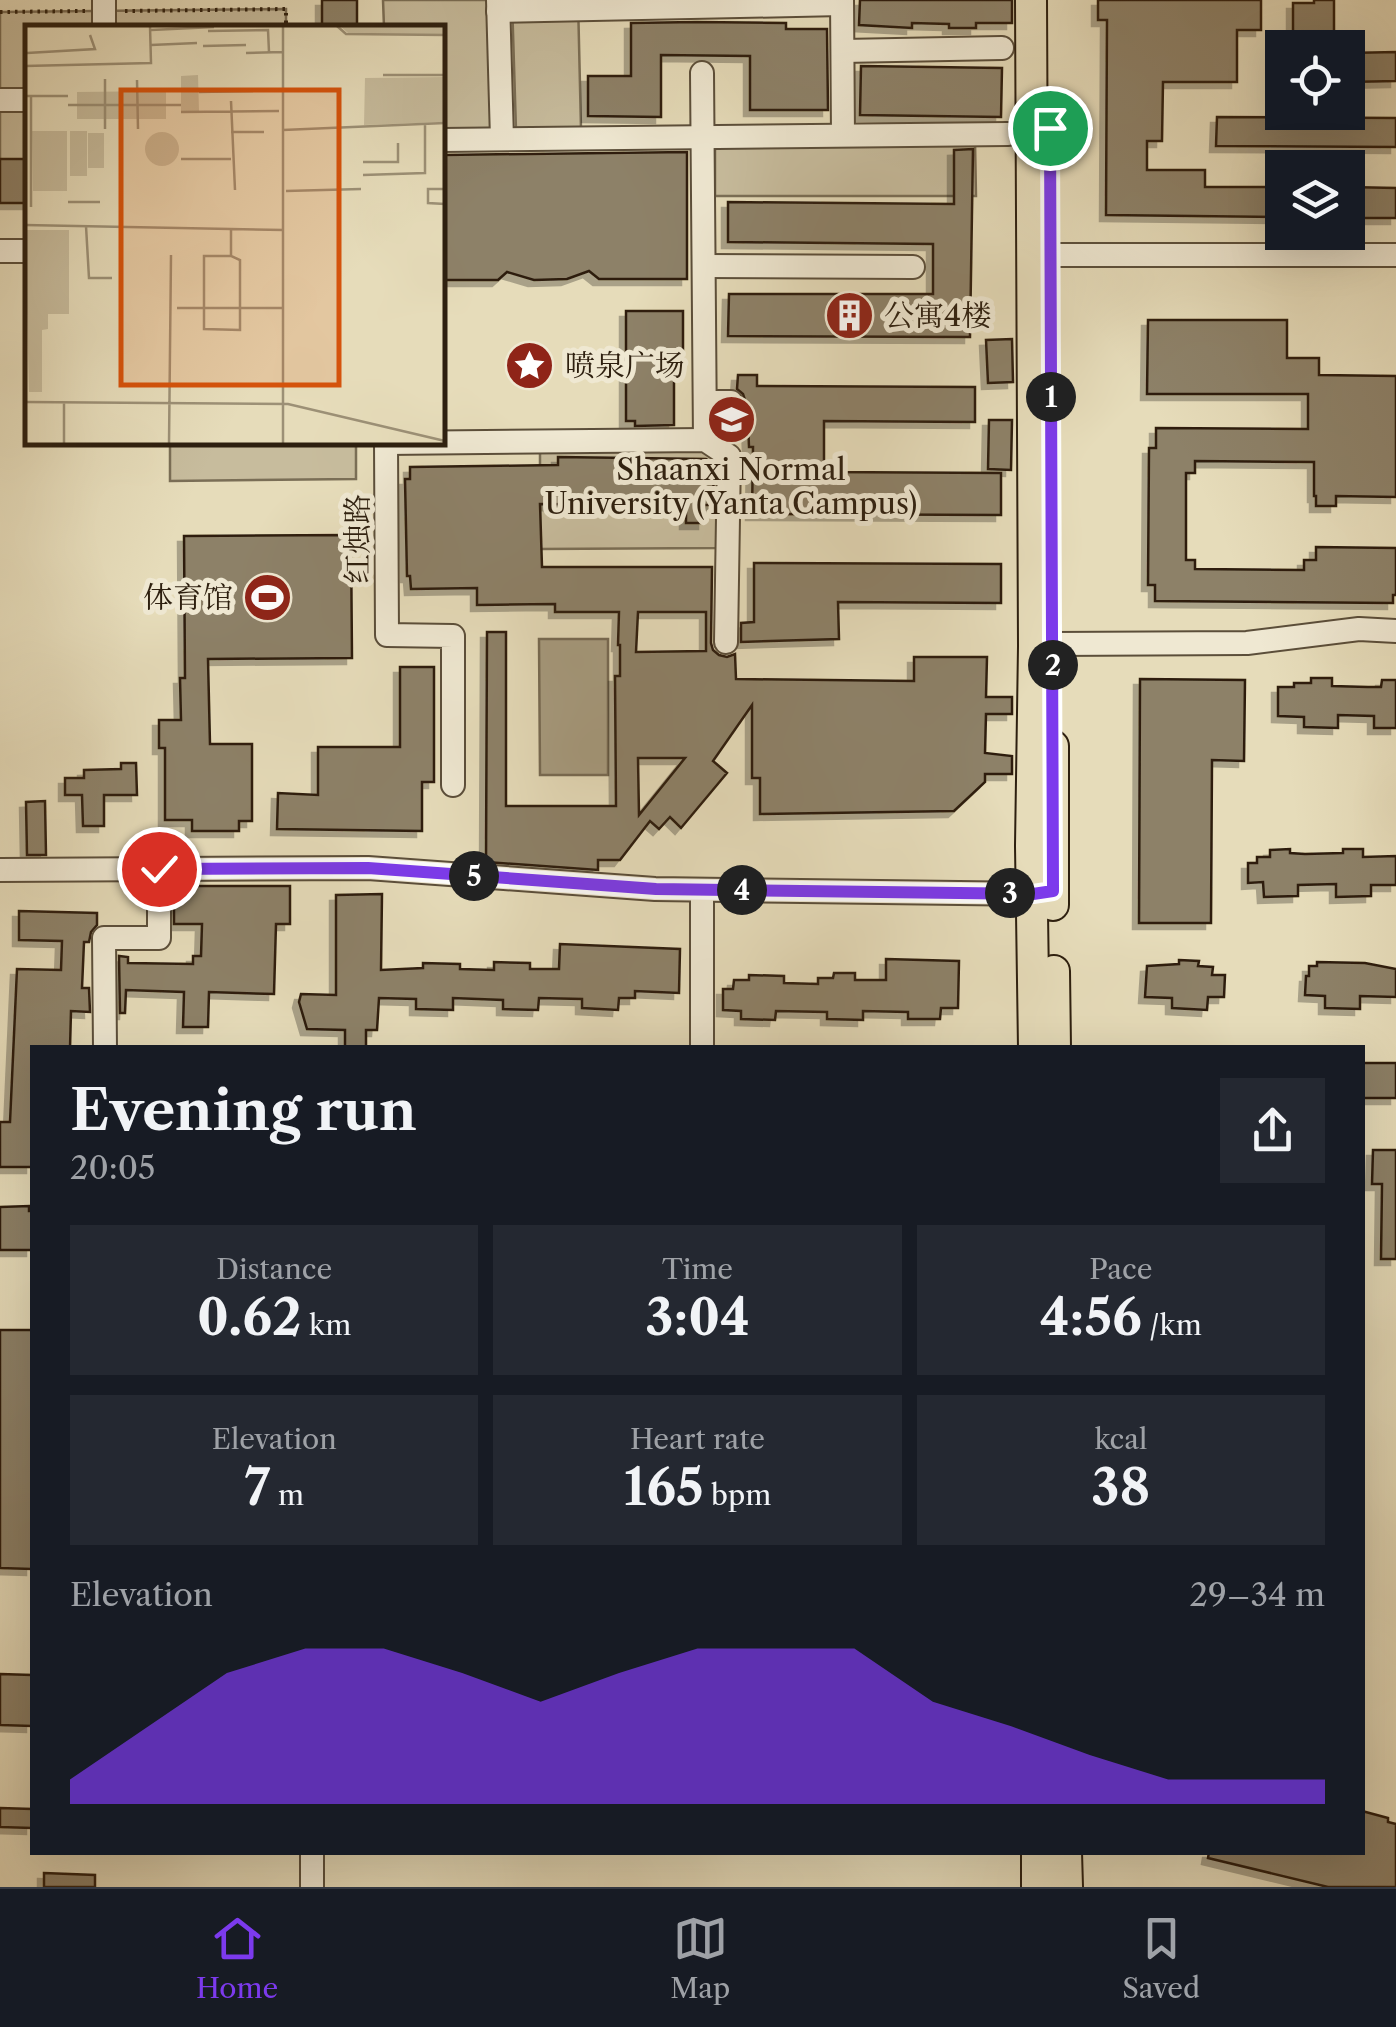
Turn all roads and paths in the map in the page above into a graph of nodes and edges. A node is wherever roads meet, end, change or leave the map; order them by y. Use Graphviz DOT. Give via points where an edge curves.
graph roads {
  1 [pos="1031,0"];
  2 [pos="1050,0"];
  3 [pos="842,2"];
  4 [pos="498,6"];
  5 [pos="0,12"];
  6 [pos="104,13"];
  7 [pos="286,25"];
  8 [pos="1002,48"];
  9 [pos="843,52"];
  10 [pos="702,73"];
  11 [pos="843,134"];
  12 [pos="1008,134"];
  13 [pos="703,136"];
  14 [pos="502,139"];
  15 [pos="445,140"];
  16 [pos="1396,254"];
  17 [pos="1041,256"];
  18 [pos="704,266"];
  19 [pos="913,267"];
  20 [pos="705,402"];
  21 [pos="731,402"];
  22 [pos="705,440"];
  23 [pos="445,442"];
  24 [pos="386,445"];
  25 [pos="1396,631"];
  26 [pos="726,642"];
  27 [pos="1053,644"];
  28 [pos="453,785"];
  29 [pos="159,869"];
  30 [pos="0,870"];
  31 [pos="702,890"];
  32 [pos="1043,892"];
  33 [pos="105,1045"];
  34 [pos="702,1045"];
  35 [pos="1034,1045"];
  36 [pos="1055,1045"];
  37 [pos="312,1855"];
  38 [pos="1037,1855"];
  39 [pos="1066,1855"];
  40 [pos="312,1887"];
  41 [pos="1037,1887"];
  42 [pos="1067,1887"];
  1 -- 17 [label="main road"];
  2 -- 17 [label="main road"];
  3 -- 4 [label="street"];
  3 -- 9 [label="street"];
  4 -- 14 [label="street"];
  5 -- 6 [label="path"];
  6 -- 7 [label="path" via="286,10"];
  8 -- 9 [label="street"];
  9 -- 11 [label="street"];
  10 -- 13 [label="street"];
  11 -- 12 [label="street"];
  11 -- 13 [label="street"];
  13 -- 14 [label="street"];
  13 -- 18 [label="street"];
  14 -- 15 [label="street"];
  16 -- 17 [label="street"];
  17 -- 27 [label="main road"];
  17 -- 32 [label="main road" via="1031,846"];
  18 -- 19 [label="street"];
  18 -- 20 [label="street"];
  20 -- 21 [label="street"];
  20 -- 22 [label="street"];
  22 -- 23 [label="street"];
  22 -- 26 [label="street" via="729,456"];
  24 -- 28 [label="street, 红烛路" via="387,634 453,636"];
  25 -- 27 [label="street" via="1247,643"];
  27 -- 32 [label="main road"];
  29 -- 30 [label="street"];
  29 -- 31 [label="street" via="368,868"];
  29 -- 33 [label="street" via="159,938 104,938"];
  31 -- 32 [label="street"];
  31 -- 34 [label="street"];
  32 -- 35 [label="main road"];
  32 -- 36 [label="main road"];
  37 -- 40 [label="street"];
  38 -- 41 [label="main road"];
  39 -- 42 [label="main road"];
}
